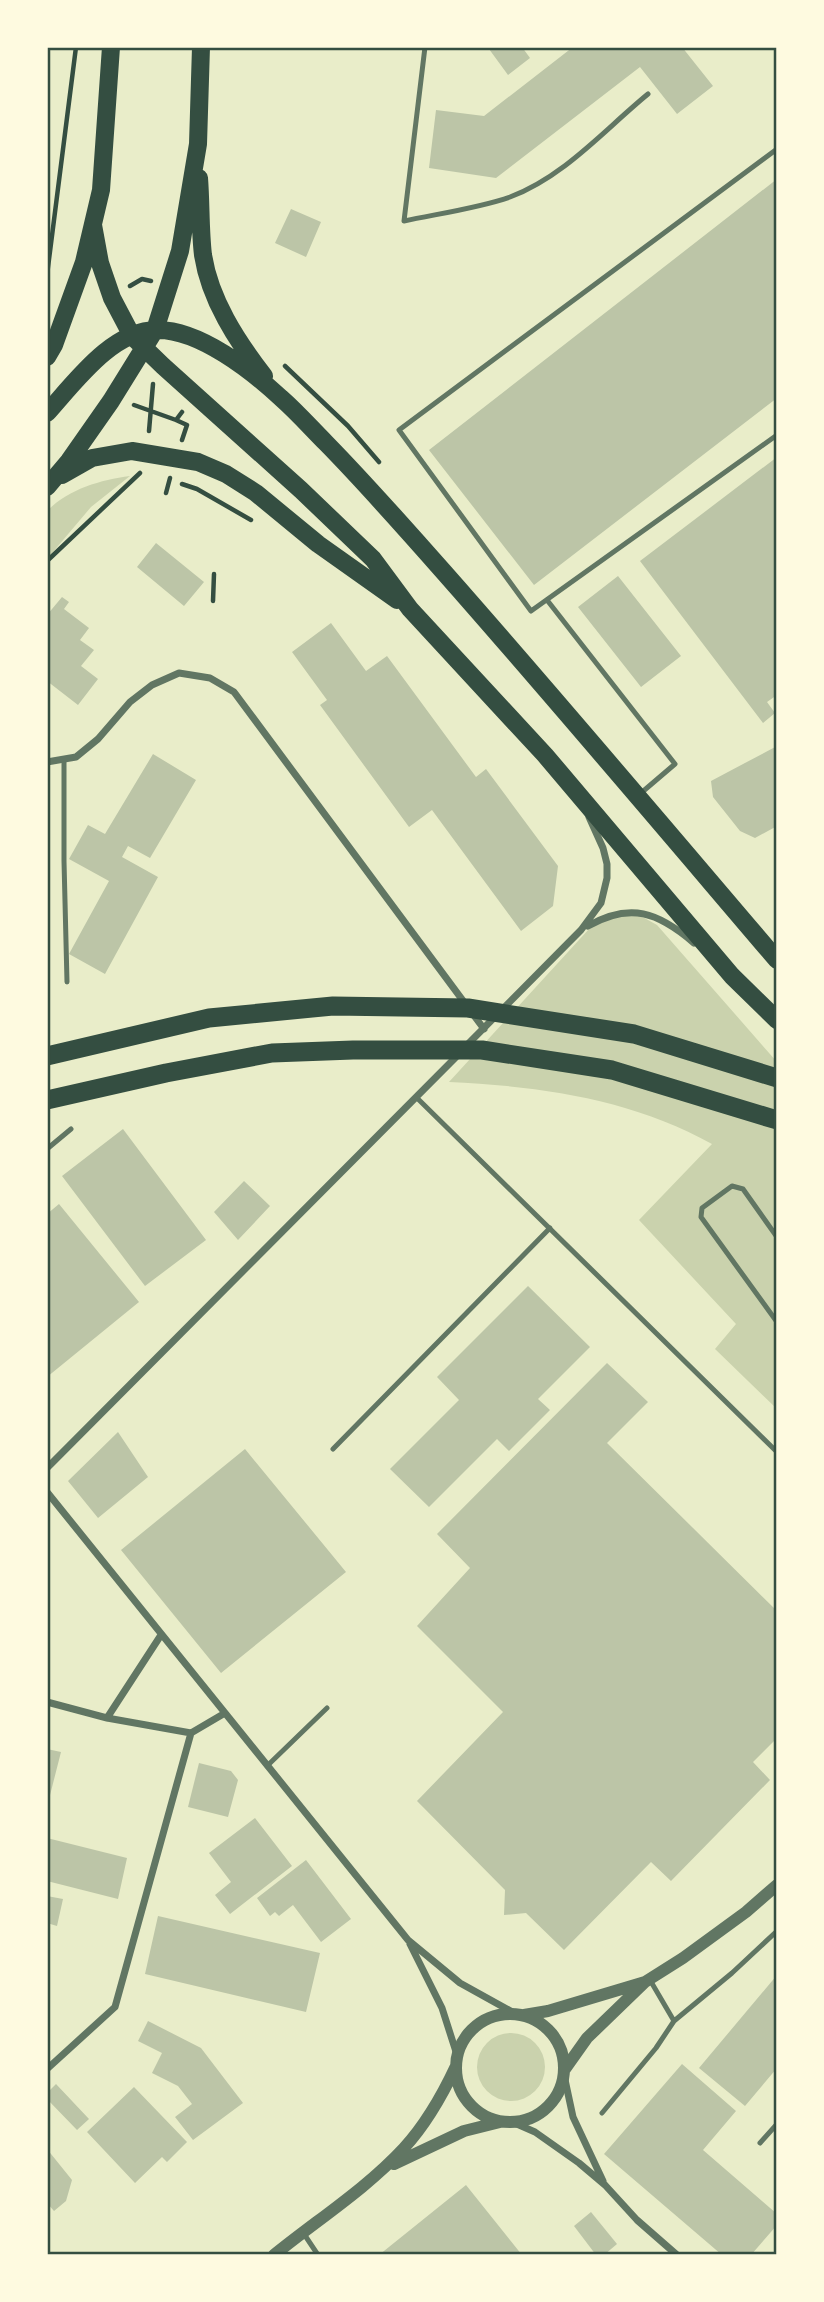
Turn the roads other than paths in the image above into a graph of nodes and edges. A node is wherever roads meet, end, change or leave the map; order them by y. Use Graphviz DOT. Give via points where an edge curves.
graph roads {
  1 [pos="111,47"];
  2 [pos="201,47"];
  3 [pos="425,47"];
  4 [pos="648,94"];
  5 [pos="198,145"];
  6 [pos="777,149"];
  7 [pos="93,225"];
  8 [pos="155,330"];
  9 [pos="138,342"];
  10 [pos="47,357"];
  11 [pos="281,398"];
  12 [pos="47,413"];
  13 [pos="777,435"];
  14 [pos="51,482"];
  15 [pos="547,600"];
  16 [pos="410,609"];
  17 [pos="64,760"];
  18 [pos="47,762"];
  19 [pos="565,778"];
  20 [pos="639,795"];
  21 [pos="581,930"];
  22 [pos="777,960"];
  23 [pos="732,976"];
  24 [pos="67,982"];
  25 [pos="777,1020"];
  26 [pos="484,1029"];
  27 [pos="47,1056"];
  28 [pos="777,1078"];
  29 [pos="416,1097"];
  30 [pos="47,1100"];
  31 [pos="777,1120"];
  32 [pos="71,1129"];
  33 [pos="47,1149"];
  34 [pos="550,1228"];
  35 [pos="777,1237"];
  36 [pos="777,1322"];
  37 [pos="334,1449"];
  38 [pos="777,1452"];
  39 [pos="47,1468"];
  40 [pos="47,1492"];
  41 [pos="161,1635"];
  42 [pos="47,1702"];
  43 [pos="327,1708"];
  44 [pos="225,1713"];
  45 [pos="107,1718"];
  46 [pos="191,1733"];
  47 [pos="267,1766"];
  48 [pos="777,1885"];
  49 [pos="777,1931"];
  50 [pos="408,1940"];
  51 [pos="647,1981"];
  52 [pos="519,2014"];
  53 [pos="674,2021"];
  54 [pos="47,2057"];
  55 [pos="57,2060"];
  56 [pos="457,2061"];
  57 [pos="47,2069"];
  58 [pos="564,2072"];
  59 [pos="601,2113"];
  60 [pos="508,2121"];
  61 [pos="777,2124"];
  62 [pos="761,2143"];
  63 [pos="381,2170"];
  64 [pos="605,2185"];
  65 [pos="302,2232"];
  66 [pos="274,2255"];
  67 [pos="318,2255"];
  68 [pos="677,2255"];
  1 -- 7 [label="main road" via="101,190"];
  2 -- 5 [label="main road"];
  3 -- 4 [label="lane" via="404,221 510,197 562,169"];
  5 -- 8 [label="main road" via="180,251"];
  5 -- 11 [label="main road" via="203,254 211,285 242,347"];
  6 -- 15 [label="lane" via="399,429 531,611"];
  7 -- 9 [label="main road" via="112,298"];
  7 -- 10 [label="main road" via="70,303"];
  8 -- 9 [label="main road"];
  8 -- 11 [label="main road" via="189,337 231,358"];
  9 -- 12 [label="main road" via="104,352"];
  9 -- 14 [label="main road" via="111,401"];
  9 -- 16 [label="main road" via="373,559"];
  11 -- 20 [label="main road" via="370,488"];
  13 -- 15 [label="lane"];
  14 -- 16 [label="main road" via="92,458 132,451 198,462 256,493"];
  15 -- 20 [label="lane" via="675,764"];
  16 -- 19 [label="main road"];
  17 -- 18 [label="street"];
  17 -- 24 [label="lane"];
  17 -- 26 [label="street" via="76,757 99,739 130,702 152,685 180,673 210,678 234,692"];
  19 -- 21 [label="street" via="595,828 607,864 601,902"];
  19 -- 23 [label="main road"];
  20 -- 22 [label="main road"];
  21 -- 23 [label="street" via="614,914 645,913 684,934"];
  21 -- 26 [label="street"];
  23 -- 25 [label="main road"];
  26 -- 29 [label="street"];
  27 -- 28 [label="highway" via="209,1018 333,1006 468,1008 634,1034"];
  29 -- 34 [label="lane"];
  29 -- 39 [label="street"];
  30 -- 31 [label="highway" via="272,1053 482,1050 612,1070"];
  32 -- 33 [label="lane"];
  34 -- 37 [label="lane"];
  34 -- 38 [label="lane"];
  35 -- 36 [label="lane" via="743,1189 732,1186 702,1208 701,1217"];
  40 -- 41 [label="street"];
  41 -- 44 [label="street"];
  41 -- 45 [label="street"];
  42 -- 45 [label="street"];
  43 -- 47 [label="lane"];
  44 -- 46 [label="street"];
  44 -- 47 [label="street"];
  45 -- 46 [label="street"];
  46 -- 55 [label="street" via="115,2007"];
  47 -- 50 [label="street"];
  48 -- 51 [label="street"];
  49 -- 53 [label="lane"];
  50 -- 52 [label="street" via="460,1983"];
  50 -- 56 [label="street" via="442,2008"];
  51 -- 52 [label="street" via="548,2011"];
  51 -- 53 [label="lane"];
  51 -- 58 [label="street" via="587,2038"];
  52 -- 56 [label="street" via="500,2014 476,2026 461,2045"];
  52 -- 58 [label="street" via="543,2025 555,2037 563,2053"];
  53 -- 59 [label="lane"];
  54 -- 55 [label="street"];
  55 -- 57 [label="street"];
  56 -- 60 [label="street" via="460,2086 471,2103 491,2118"];
  56 -- 63 [label="street" via="425,2122"];
  58 -- 60 [label="street" via="550,2104 535,2116"];
  58 -- 64 [label="street" via="577,2126"];
  60 -- 63 [label="street" via="464,2131"];
  60 -- 64 [label="street" via="555,2145"];
  61 -- 62 [label="lane"];
  63 -- 65 [label="street"];
  64 -- 68 [label="street"];
  65 -- 66 [label="street"];
  65 -- 67 [label="lane"];
}
